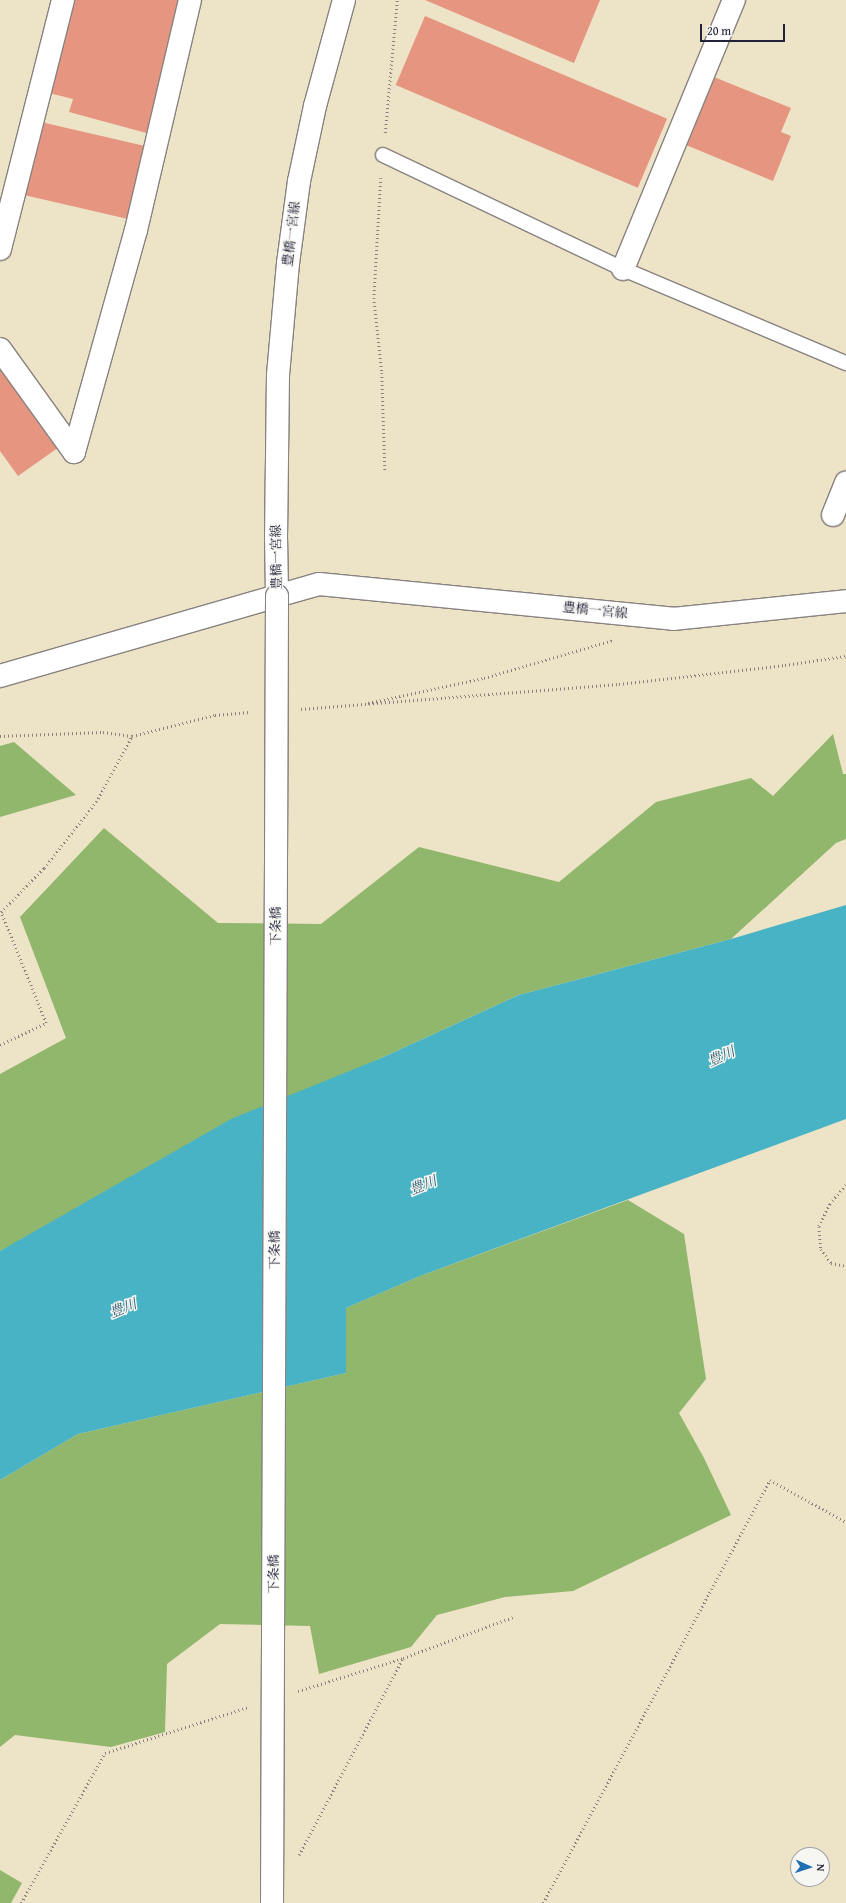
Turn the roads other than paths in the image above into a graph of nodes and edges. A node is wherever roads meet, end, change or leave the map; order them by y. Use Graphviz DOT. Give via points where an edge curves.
graph roads {
  1 [pos="63,0"];
  2 [pos="190,0"];
  3 [pos="344,0"];
  4 [pos="734,0"];
  5 [pos="383,155"];
  6 [pos="0,249"];
  7 [pos="623,269"];
  8 [pos="0,349"];
  9 [pos="846,363"];
  10 [pos="846,482"];
  11 [pos="833,515"];
  12 [pos="277,596"];
  13 [pos="846,600"];
  14 [pos="0,676"];
  15 [pos="272,1903"];
  1 -- 6 [label="main road"];
  2 -- 8 [label="main road" via="136,230 74,452"];
  3 -- 12 [label="main road, 豊橋一宮線" via="315,106 302,166 288,263 278,375"];
  4 -- 7 [label="main road"];
  5 -- 7 [label="lane"];
  7 -- 9 [label="lane"];
  10 -- 11 [label="main road"];
  12 -- 13 [label="main road, 豊橋一宮線" via="319,584 673,619"];
  12 -- 14 [label="main road"];
  12 -- 15 [label="main road, 下条橋, bridge"];
}
